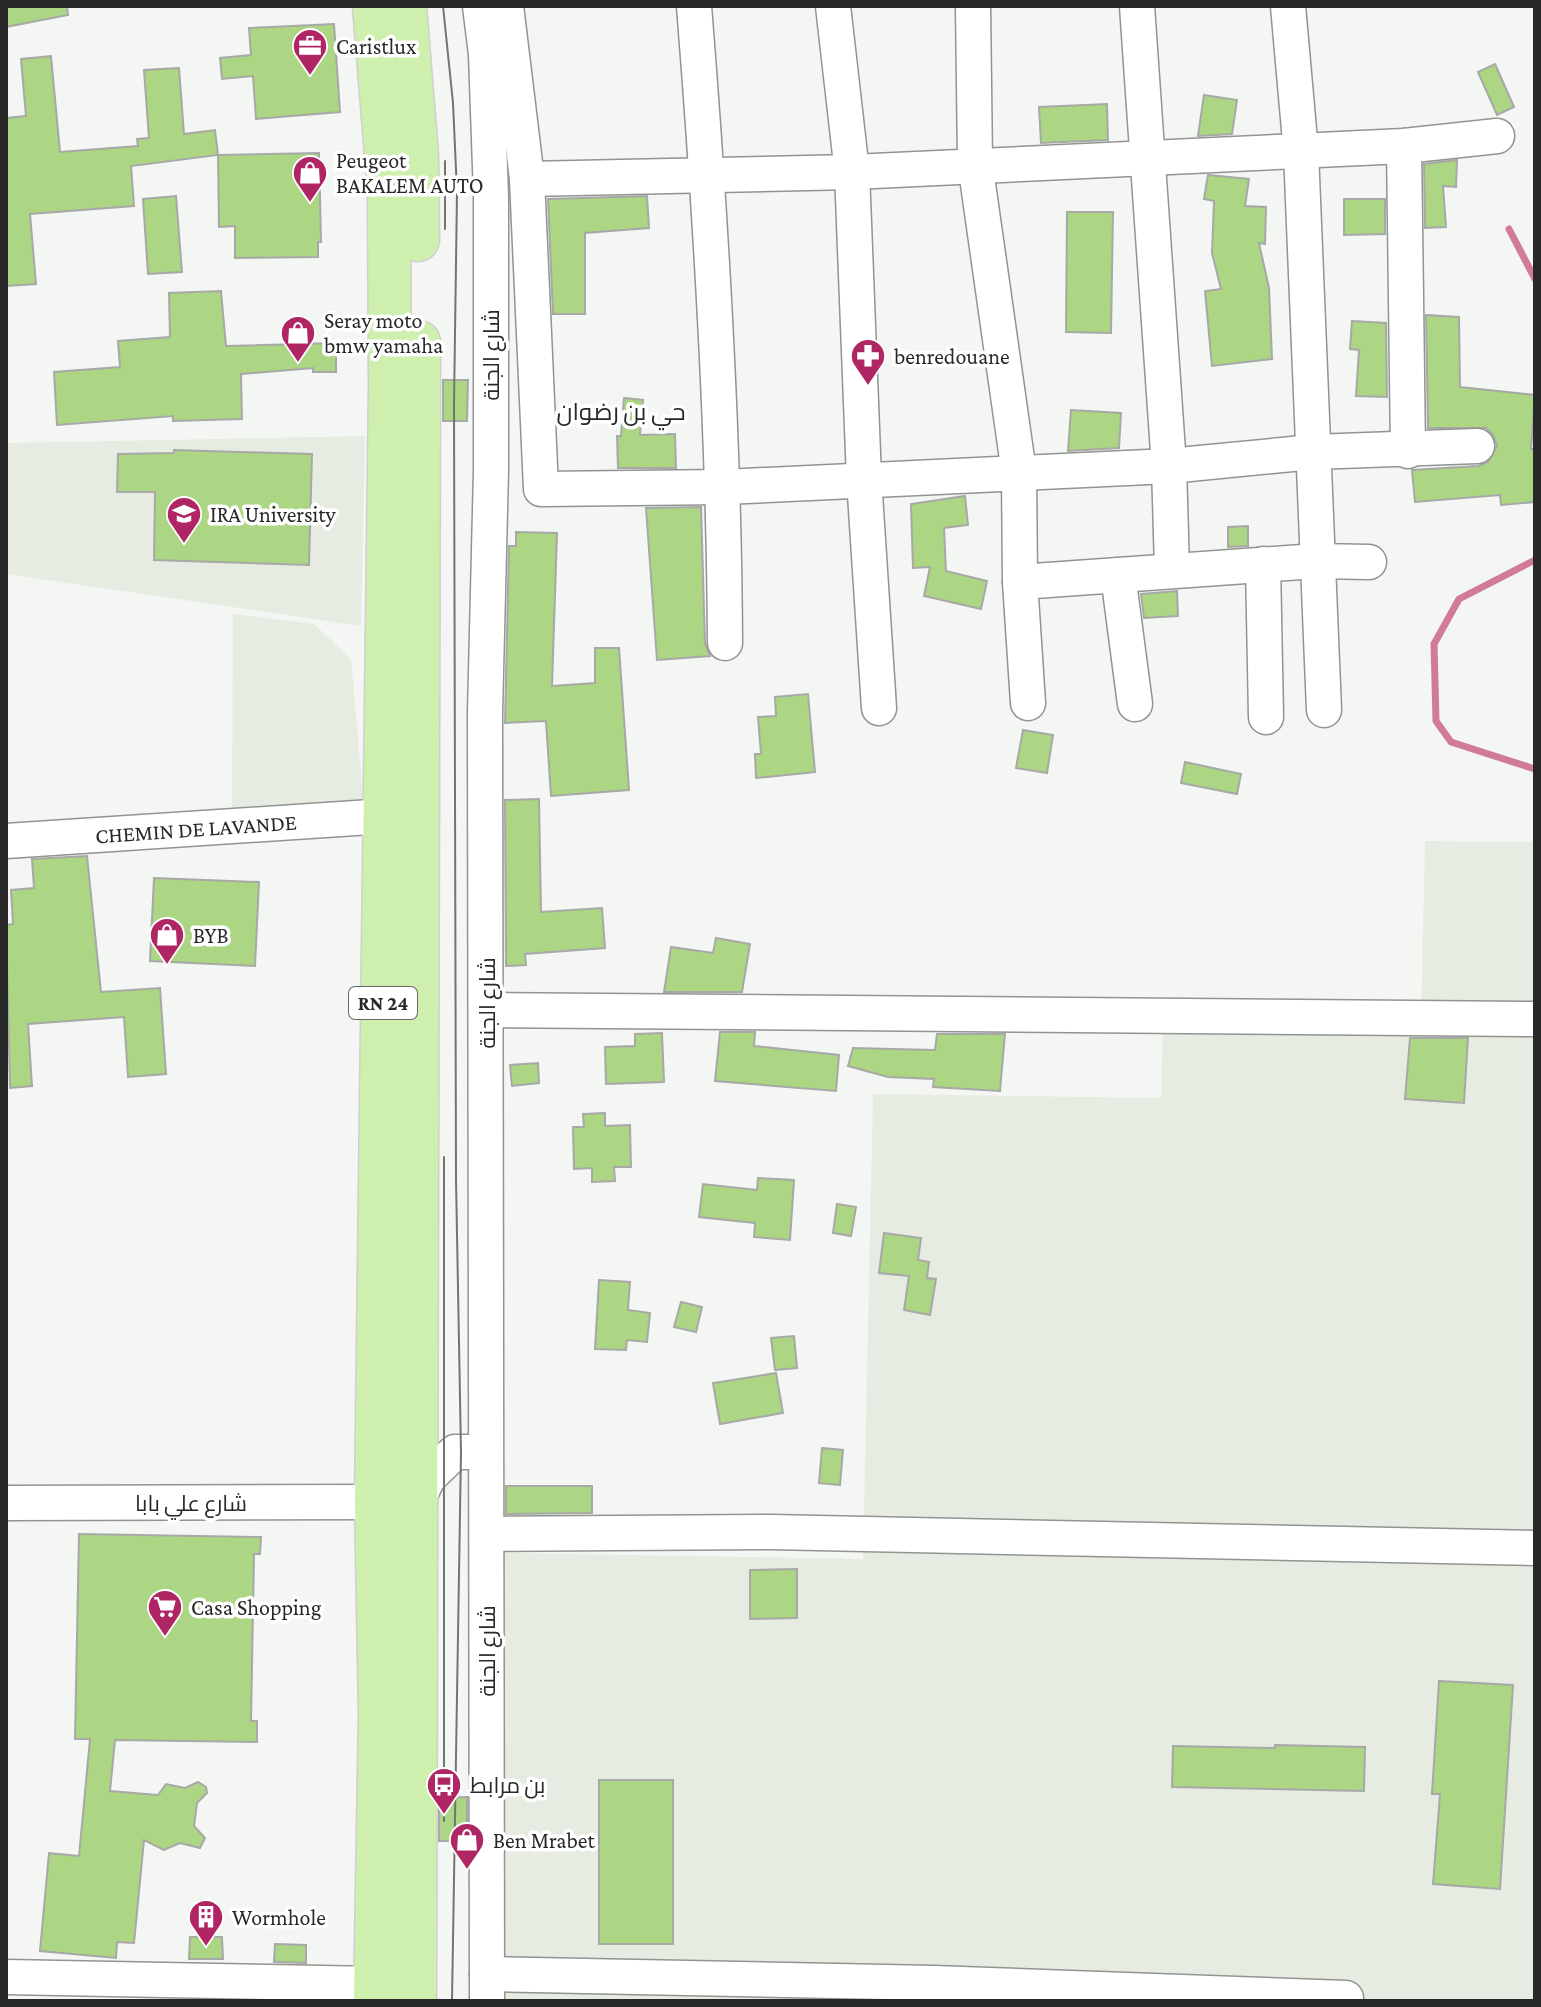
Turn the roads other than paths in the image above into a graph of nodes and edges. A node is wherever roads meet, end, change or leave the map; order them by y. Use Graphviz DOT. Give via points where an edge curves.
graph roads {
  1 [pos="374,6"];
  2 [pos="405,6"];
  3 [pos="480,6"];
  4 [pos="506,6"];
  5 [pos="694,6"];
  6 [pos="833,6"];
  7 [pos="973,6"];
  8 [pos="1137,6"];
  9 [pos="1288,6"];
  10 [pos="1497,136"];
  11 [pos="1404,146"];
  12 [pos="1301,152"];
  13 [pos="1146,158"];
  14 [pos="975,163"];
  15 [pos="708,172"];
  16 [pos="852,172"];
  17 [pos="527,179"];
  18 [pos="1477,446"];
  19 [pos="1408,451"];
  20 [pos="1313,452"];
  21 [pos="1169,466"];
  22 [pos="1019,473"];
  23 [pos="864,479"];
  24 [pos="724,487"];
  25 [pos="541,489"];
  26 [pos="490,494"];
  27 [pos="1316,561"];
  28 [pos="1369,562"];
  29 [pos="1263,564"];
  30 [pos="1172,569"];
  31 [pos="1118,575"];
  32 [pos="1020,582"];
  33 [pos="725,643"];
  34 [pos="1028,703"];
  35 [pos="1135,704"];
  36 [pos="879,708"];
  37 [pos="1324,710"];
  38 [pos="1266,717"];
  39 [pos="386,816"];
  40 [pos="6,841"];
  41 [pos="488,1010"];
  42 [pos="1535,1019"];
  43 [pos="417,1408"];
  44 [pos="470,1452"];
  45 [pos="6,1503"];
  46 [pos="396,1503"];
  47 [pos="487,1534"];
  48 [pos="1535,1548"];
  49 [pos="6,1977"];
  50 [pos="487,1988"];
  51 [pos="375,1992"];
  52 [pos="1346,1998"];
  53 [pos="415,2001"];
  1 -- 39 [label="main road, RN 24" via="389,192"];
  2 -- 43 [label="main road, RN 24" via="418,185"];
  3 -- 26 [label="street, شارع الجنة" via="491,196"];
  4 -- 17 [label="street"];
  5 -- 15 [label="street"];
  6 -- 16 [label="street"];
  7 -- 14 [label="street"];
  8 -- 13 [label="street"];
  9 -- 12 [label="street"];
  10 -- 11 [label="street"];
  11 -- 12 [label="street"];
  11 -- 19 [label="street"];
  12 -- 13 [label="street"];
  12 -- 20 [label="street"];
  13 -- 14 [label="street"];
  13 -- 21 [label="street"];
  14 -- 16 [label="street"];
  14 -- 22 [label="street"];
  15 -- 16 [label="street"];
  15 -- 17 [label="street"];
  15 -- 24 [label="street"];
  16 -- 23 [label="street"];
  17 -- 25 [label="street"];
  18 -- 19 [label="street"];
  19 -- 20 [label="street"];
  20 -- 21 [label="street"];
  20 -- 27 [label="street"];
  21 -- 22 [label="street"];
  21 -- 30 [label="street"];
  22 -- 23 [label="street"];
  22 -- 32 [label="street"];
  23 -- 24 [label="street"];
  23 -- 36 [label="street"];
  24 -- 25 [label="street"];
  24 -- 33 [label="street"];
  25 -- 26 [label="street"];
  26 -- 41 [label="street, شارع الجنة" via="485,713"];
  27 -- 28 [label="street"];
  27 -- 29 [label="street"];
  27 -- 37 [label="street"];
  29 -- 30 [label="street"];
  29 -- 38 [label="street"];
  30 -- 31 [label="street"];
  31 -- 32 [label="street"];
  31 -- 35 [label="street"];
  32 -- 34 [label="street"];
  39 -- 40 [label="street, CHEMIN DE LAVANDE"];
  39 -- 46 [label="main road, RN 24"];
  41 -- 42 [label="street"];
  41 -- 44 [label="street, شارع الجنة"];
  43 -- 44 [label="street"];
  43 -- 46 [label="main road, RN 24"];
  44 -- 46 [label="street"];
  44 -- 47 [label="street, شارع الجنة"];
  45 -- 46 [label="street, شارع علي بابا"];
  46 -- 51 [label="main road, RN 24" via="380,1713"];
  46 -- 53 [label="main road, RN 24"];
  47 -- 48 [label="street" via="771,1532"];
  47 -- 50 [label="street, شارع الجنة"];
  49 -- 51 [label="street"];
  50 -- 52 [label="street" via="934,1983"];
}
